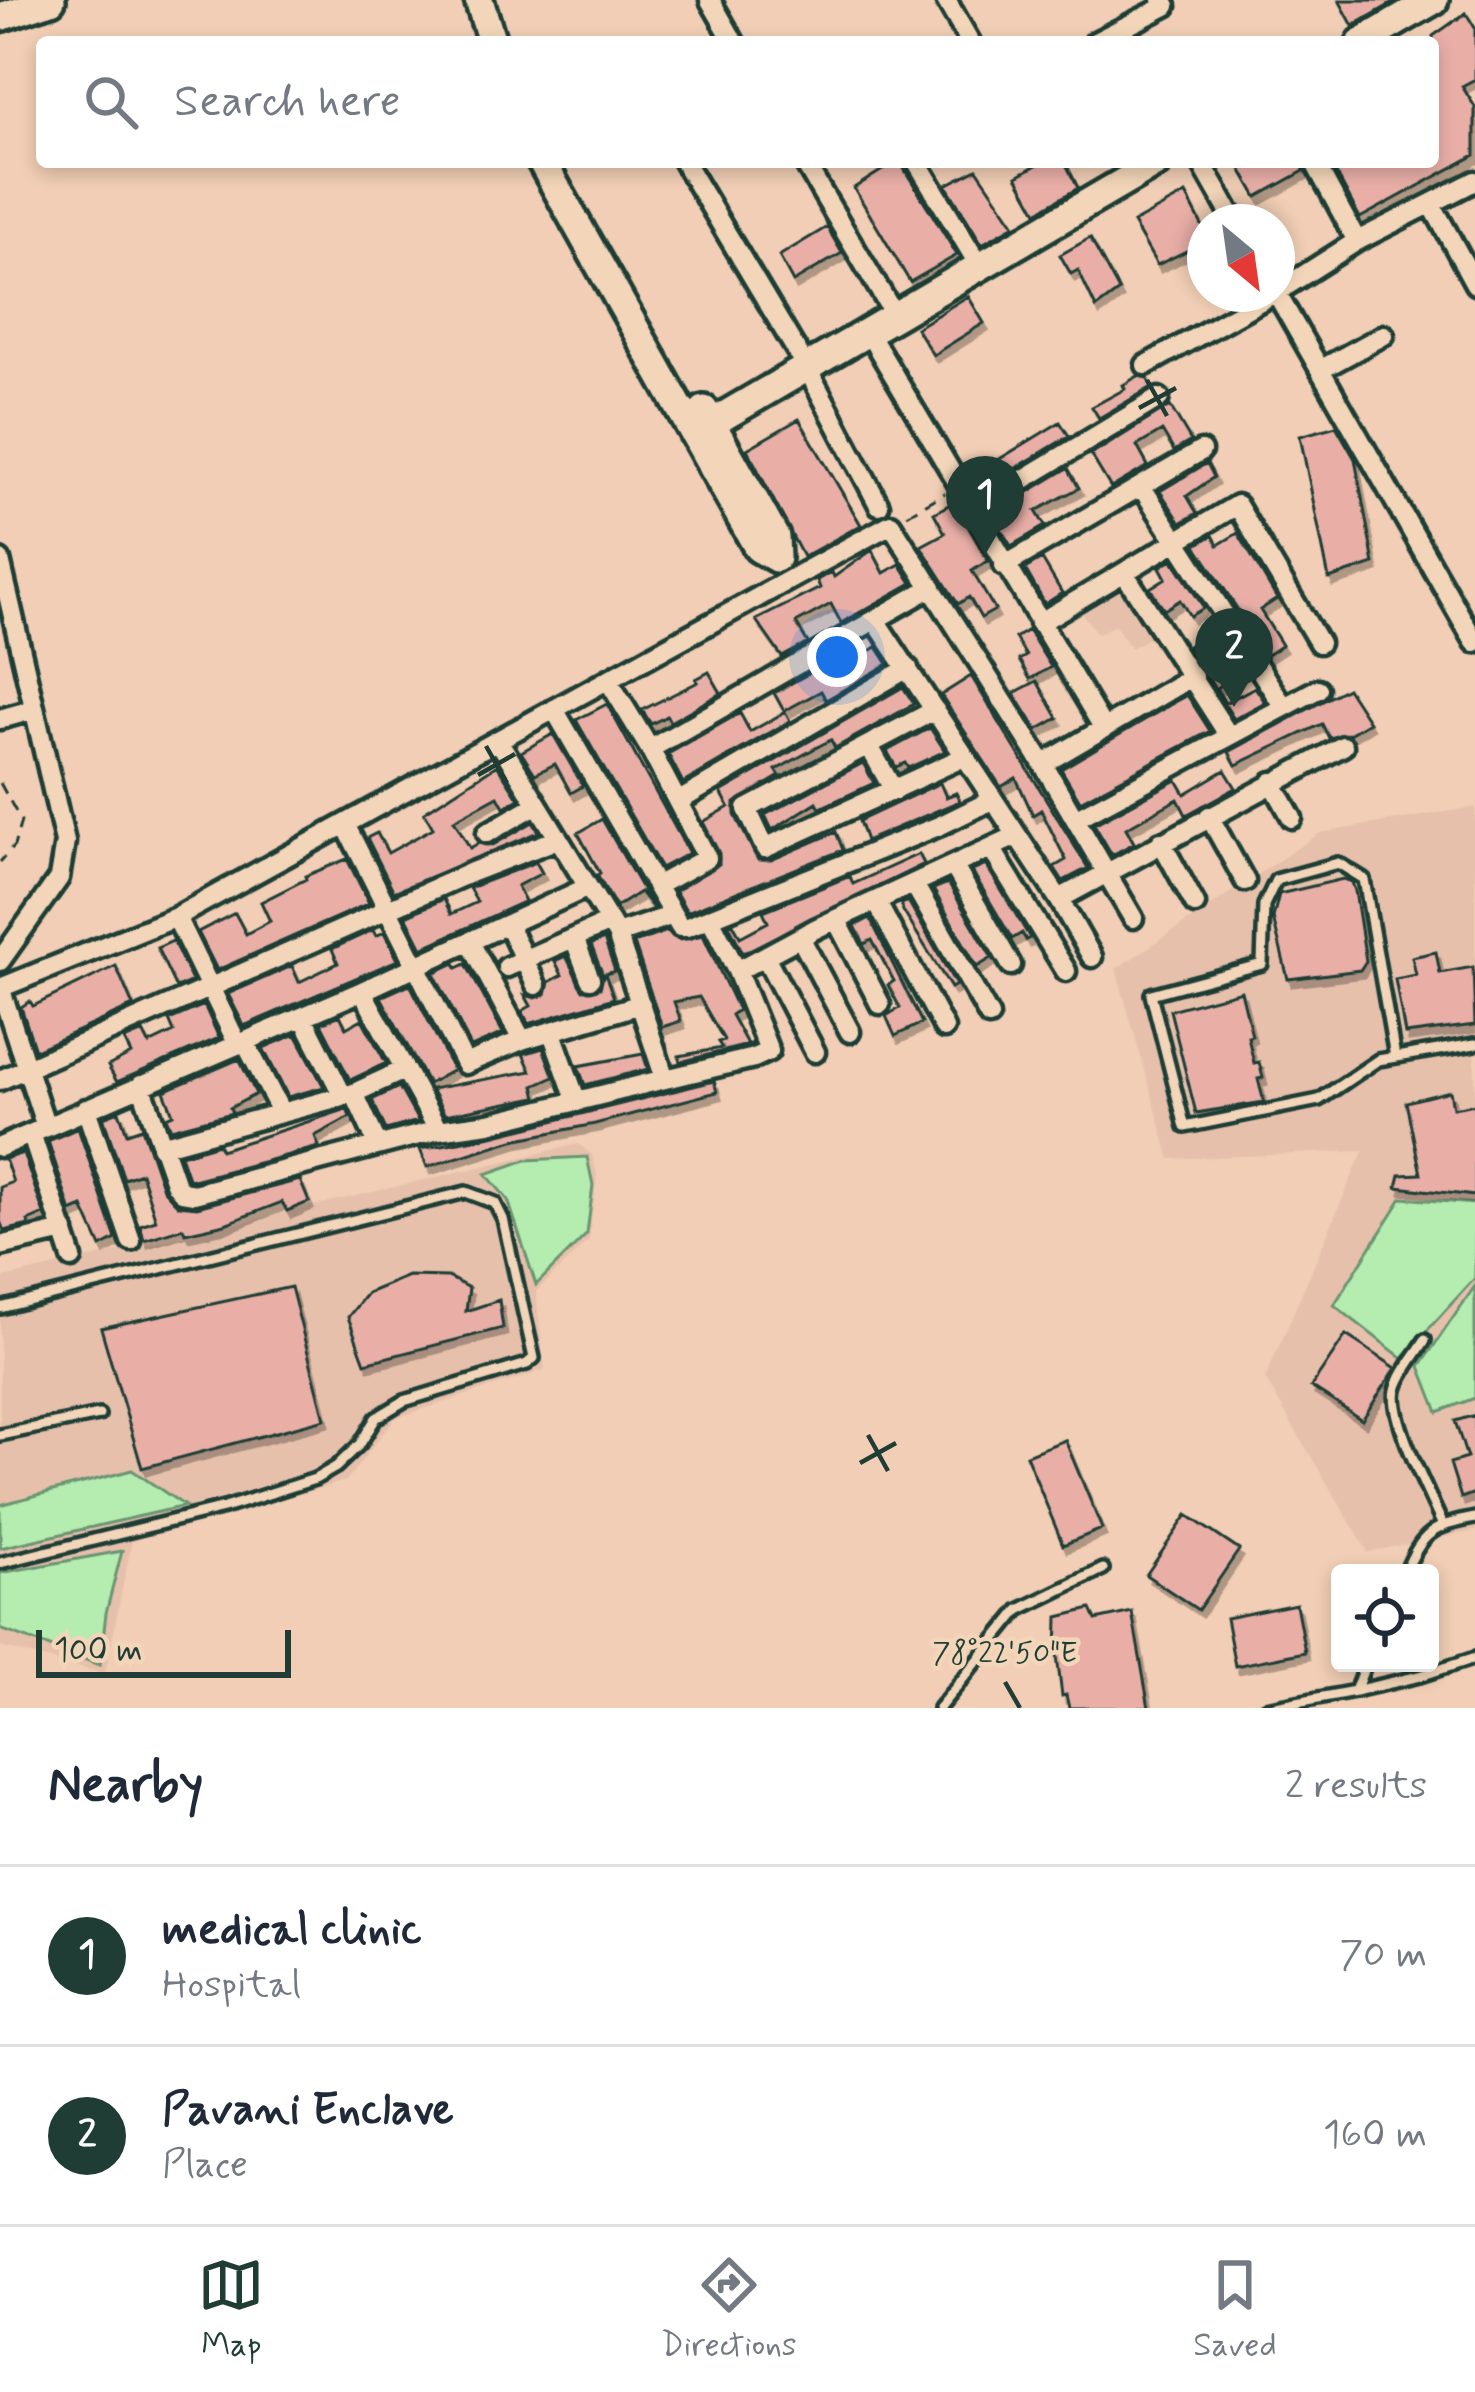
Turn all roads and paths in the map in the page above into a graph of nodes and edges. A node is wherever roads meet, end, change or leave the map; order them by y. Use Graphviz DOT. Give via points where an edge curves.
graph roads {
  1 [pos="51,0"];
  2 [pos="479,0"];
  3 [pos="496,0"];
  4 [pos="710,0"];
  5 [pos="946,0"];
  6 [pos="1162,0"];
  7 [pos="1434,0"];
  8 [pos="0,16"];
  9 [pos="490,36"];
  10 [pos="507,36"];
  11 [pos="731,36"];
  12 [pos="967,36"];
  13 [pos="1108,36"];
  14 [pos="1372,36"];
  15 [pos="546,168"];
  16 [pos="565,168"];
  17 [pos="688,168"];
  18 [pos="808,168"];
  19 [pos="921,168"];
  20 [pos="1148,168"];
  21 [pos="1204,168"];
  22 [pos="1317,168"];
  23 [pos="1475,181"];
  24 [pos="1225,204"];
  25 [pos="1432,205"];
  26 [pos="1357,241"];
  27 [pos="980,267"];
  28 [pos="1295,281"];
  29 [pos="1475,284"];
  30 [pos="1242,312"];
  31 [pos="1287,312"];
  32 [pos="895,316"];
  33 [pos="868,332"];
  34 [pos="1384,334"];
  35 [pos="1146,365"];
  36 [pos="807,368"];
  37 [pos="1320,370"];
  38 [pos="1159,398"];
  39 [pos="704,429"];
  40 [pos="1201,451"];
  41 [pos="957,486"];
  42 [pos="1141,486"];
  43 [pos="879,506"];
  44 [pos="971,511"];
  45 [pos="891,524"];
  46 [pos="1176,540"];
  47 [pos="0,560"];
  48 [pos="1004,566"];
  49 [pos="782,569"];
  50 [pos="1125,574"];
  51 [pos="932,587"];
  52 [pos="875,620"];
  53 [pos="1039,622"];
  54 [pos="1475,642"];
  55 [pos="1319,644"];
  56 [pos="908,668"];
  57 [pos="1193,676"];
  58 [pos="608,680"];
  59 [pos="1318,689"];
  60 [pos="1284,707"];
  61 [pos="32,710"];
  62 [pos="554,710"];
  63 [pos="935,710"];
  64 [pos="0,719"];
  65 [pos="1104,729"];
  66 [pos="1229,736"];
  67 [pos="498,740"];
  68 [pos="869,746"];
  69 [pos="1343,746"];
  70 [pos="650,749"];
  71 [pos="964,757"];
  72 [pos="1043,764"];
  73 [pos="1272,782"];
  74 [pos="0,783"];
  75 [pos="894,791"];
  76 [pos="992,800"];
  77 [pos="679,801"];
  78 [pos="536,805"];
  79 [pos="1209,816"];
  80 [pos="1292,818"];
  81 [pos="1075,819"];
  82 [pos="345,824"];
  83 [pos="487,833"];
  84 [pos="1016,836"];
  85 [pos="558,839"];
  86 [pos="1161,842"];
  87 [pos="991,848"];
  88 [pos="0,862"];
  89 [pos="953,865"];
  90 [pos="1106,872"];
  91 [pos="1246,881"];
  92 [pos="914,884"];
  93 [pos="658,885"];
  94 [pos="588,887"];
  95 [pos="1059,899"];
  96 [pos="876,901"];
  97 [pos="1195,904"];
  98 [pos="388,910"];
  99 [pos="673,916"];
  100 [pos="176,917"];
  101 [pos="710,918"];
  102 [pos="1133,918"];
  103 [pos="836,919"];
  104 [pos="508,925"];
  105 [pos="614,928"];
  106 [pos="800,937"];
  107 [pos="574,938"];
  108 [pos="470,942"];
  109 [pos="765,956"];
  110 [pos="1092,957"];
  111 [pos="0,961"];
  112 [pos="516,963"];
  113 [pos="1011,965"];
  114 [pos="414,967"];
  115 [pos="736,971"];
  116 [pos="1066,971"];
  117 [pos="590,979"];
  118 [pos="536,985"];
  119 [pos="211,986"];
  120 [pos="0,987"];
  121 [pos="362,992"];
  122 [pos="641,1004"];
  123 [pos="880,1004"];
  124 [pos="989,1016"];
  125 [pos="303,1017"];
  126 [pos="944,1028"];
  127 [pos="850,1032"];
  128 [pos="552,1033"];
  129 [pos="522,1040"];
  130 [pos="241,1043"];
  131 [pos="1475,1044"];
  132 [pos="815,1052"];
  133 [pos="1395,1058"];
  134 [pos="27,1070"];
  135 [pos="404,1070"];
  136 [pos="664,1079"];
  137 [pos="0,1080"];
  138 [pos="141,1085"];
  139 [pos="348,1094"];
  140 [pos="577,1102"];
  141 [pos="86,1109"];
  142 [pos="281,1112"];
  143 [pos="438,1130"];
  144 [pos="39,1131"];
  145 [pos="378,1145"];
  146 [pos="161,1146"];
  147 [pos="0,1147"];
  148 [pos="64,1231"];
  149 [pos="131,1240"];
  150 [pos="0,1246"];
  151 [pos="72,1258"];
  152 [pos="0,1309"];
  153 [pos="1425,1340"];
  154 [pos="99,1415"];
  155 [pos="0,1435"];
  156 [pos="1475,1519"];
  157 [pos="1443,1526"];
  158 [pos="0,1564"];
  159 [pos="1409,1564"];
  160 [pos="1103,1569"];
  161 [pos="1475,1658"];
  162 [pos="1362,1672"];
  163 [pos="1354,1691"];
  164 [pos="939,1708"];
  165 [pos="1265,1708"];
  1 -- 8 [label="street"];
  2 -- 9 [label="street"];
  3 -- 10 [label="street"];
  4 -- 11 [label="street"];
  5 -- 12 [label="street"];
  6 -- 13 [label="street" via="1166,6"];
  7 -- 14 [label="street"];
  15 -- 39 [label="street"];
  16 -- 39 [label="street"];
  17 -- 36 [label="street"];
  18 -- 32 [label="street"];
  19 -- 27 [label="street"];
  20 -- 27 [label="street"];
  21 -- 24 [label="street"];
  22 -- 26 [label="street"];
  23 -- 25 [label="street"];
  25 -- 26 [label="street"];
  25 -- 29 [label="street"];
  26 -- 28 [label="street"];
  27 -- 32 [label="street"];
  30 -- 35 [label="street"];
  31 -- 37 [label="street"];
  32 -- 33 [label="street"];
  33 -- 36 [label="street"];
  33 -- 41 [label="street"];
  34 -- 37 [label="street"];
  36 -- 39 [label="street"];
  36 -- 43 [label="street"];
  37 -- 54 [label="street"];
  38 -- 44 [label="street"];
  39 -- 49 [label="street" via="758,548"];
  40 -- 42 [label="street"];
  41 -- 44 [label="street"];
  41 -- 45 [label="path"];
  42 -- 46 [label="street"];
  42 -- 48 [label="street"];
  44 -- 48 [label="street"];
  45 -- 49 [label="street"];
  45 -- 51 [label="street"];
  46 -- 50 [label="street"];
  46 -- 55 [label="street" via="1237,505"];
  46 -- 60 [label="street"];
  47 -- 61 [label="street" via="14,671"];
  48 -- 53 [label="street"];
  49 -- 58 [label="street"];
  50 -- 53 [label="street"];
  50 -- 57 [label="street"];
  51 -- 52 [label="street"];
  51 -- 72 [label="street"];
  52 -- 56 [label="street"];
  52 -- 70 [label="street"];
  53 -- 65 [label="street"];
  56 -- 63 [label="street"];
  56 -- 77 [label="street"];
  57 -- 65 [label="street"];
  57 -- 66 [label="street"];
  58 -- 62 [label="street"];
  58 -- 70 [label="street"];
  59 -- 60 [label="street"];
  60 -- 66 [label="street"];
  61 -- 64 [label="street"];
  61 -- 111 [label="street" via="64,842 58,878"];
  62 -- 67 [label="street"];
  62 -- 93 [label="street"];
  63 -- 68 [label="street"];
  63 -- 71 [label="street"];
  65 -- 72 [label="street"];
  66 -- 81 [label="street"];
  67 -- 78 [label="street"];
  67 -- 82 [label="street"];
  68 -- 75 [label="street"];
  68 -- 75 [label="street" via="747,809 765,848"];
  69 -- 73 [label="street"];
  70 -- 77 [label="street"];
  71 -- 75 [label="street"];
  71 -- 76 [label="street"];
  72 -- 81 [label="street"];
  73 -- 79 [label="street"];
  73 -- 80 [label="street"];
  74 -- 88 [label="path" via="21,821"];
  76 -- 84 [label="street"];
  76 -- 101 [label="street"];
  77 -- 93 [label="street" via="707,860"];
  78 -- 83 [label="street"];
  78 -- 85 [label="street"];
  79 -- 86 [label="street"];
  79 -- 91 [label="street"];
  81 -- 90 [label="street"];
  82 -- 98 [label="street"];
  82 -- 100 [label="street"];
  84 -- 87 [label="street"];
  84 -- 95 [label="street"];
  85 -- 94 [label="street"];
  85 -- 98 [label="street"];
  86 -- 90 [label="street"];
  86 -- 97 [label="street"];
  87 -- 89 [label="street"];
  87 -- 116 [label="street"];
  89 -- 92 [label="street"];
  89 -- 113 [label="street"];
  90 -- 95 [label="street"];
  90 -- 102 [label="street"];
  92 -- 96 [label="street"];
  92 -- 124 [label="street"];
  93 -- 99 [label="street"];
  94 -- 104 [label="street"];
  94 -- 105 [label="street"];
  95 -- 110 [label="street"];
  96 -- 103 [label="street"];
  96 -- 126 [label="street"];
  98 -- 114 [label="street"];
  98 -- 119 [label="street"];
  99 -- 101 [label="street" via="684,928"];
  99 -- 105 [label="street"];
  100 -- 119 [label="street"];
  100 -- 120 [label="street"];
  101 -- 115 [label="street"];
  103 -- 106 [label="street"];
  103 -- 123 [label="street"];
  104 -- 108 [label="street"];
  104 -- 112 [label="street"];
  105 -- 107 [label="street"];
  105 -- 122 [label="street"];
  106 -- 109 [label="street"];
  106 -- 127 [label="street"];
  107 -- 112 [label="street"];
  107 -- 117 [label="street"];
  108 -- 114 [label="street"];
  108 -- 129 [label="street"];
  109 -- 115 [label="street"];
  109 -- 132 [label="street"];
  112 -- 118 [label="street"];
  114 -- 121 [label="street"];
  114 -- 129 [label="street" via="465,1064"];
  115 -- 136 [label="street" via="769,1051"];
  119 -- 130 [label="street"];
  119 -- 134 [label="street"];
  120 -- 134 [label="street"];
  121 -- 125 [label="street"];
  121 -- 135 [label="street"];
  122 -- 128 [label="street"];
  122 -- 136 [label="street"];
  125 -- 130 [label="street"];
  125 -- 139 [label="street"];
  128 -- 129 [label="street"];
  128 -- 140 [label="street"];
  130 -- 138 [label="street"];
  130 -- 142 [label="street"];
  131 -- 133 [label="lane"];
  133 -- 133 [label="lane" via="1378,1060 1319,1100 1184,1127 1151,994 1262,964 1264,904 1276,880 1338,863 1364,879"];
  134 -- 137 [label="street"];
  134 -- 144 [label="street"];
  135 -- 139 [label="street"];
  135 -- 143 [label="street"];
  136 -- 140 [label="street"];
  138 -- 141 [label="street"];
  138 -- 146 [label="street"];
  139 -- 142 [label="street"];
  139 -- 145 [label="street"];
  140 -- 143 [label="street"];
  141 -- 144 [label="street"];
  141 -- 149 [label="street"];
  142 -- 146 [label="street"];
  143 -- 145 [label="street"];
  144 -- 147 [label="street"];
  144 -- 148 [label="street"];
  145 -- 146 [label="street" via="194,1194 176,1185"];
  148 -- 150 [label="street"];
  148 -- 151 [label="street"];
  152 -- 158 [label="lane" via="466,1192 495,1203 503,1219 534,1350 527,1364 404,1401 314,1479"];
  153 -- 157 [label="lane" via="1395,1396"];
  154 -- 155 [label="lane"];
  156 -- 157 [label="lane"];
  157 -- 159 [label="lane" via="1418,1541"];
  160 -- 164 [label="lane" via="1019,1610"];
  161 -- 163 [label="lane"];
  162 -- 163 [label="lane"];
  163 -- 165 [label="lane"];
}
